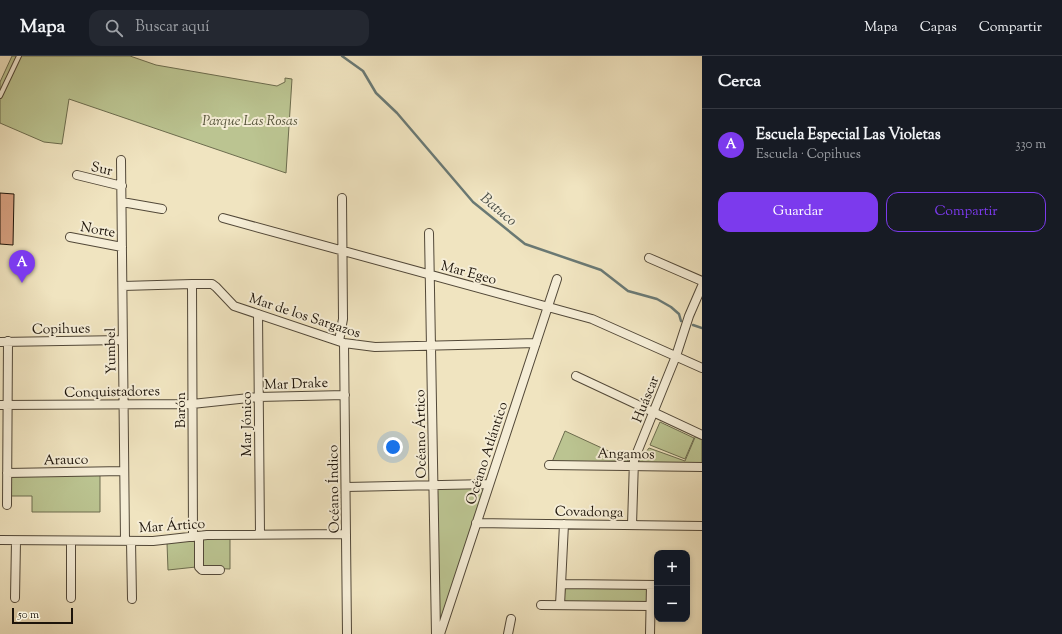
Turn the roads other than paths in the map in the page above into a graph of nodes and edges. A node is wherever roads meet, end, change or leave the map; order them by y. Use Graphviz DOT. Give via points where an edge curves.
graph roads {
  1 [pos="19,56"];
  2 [pos="0,96"];
  3 [pos="121,160"];
  4 [pos="77,175"];
  5 [pos="122,186"];
  6 [pos="342,198"];
  7 [pos="122,202"];
  8 [pos="162,209"];
  9 [pos="223,218"];
  10 [pos="429,233"];
  11 [pos="70,237"];
  12 [pos="122,247"];
  13 [pos="342,251"];
  14 [pos="649,258"];
  15 [pos="430,274"];
  16 [pos="557,279"];
  17 [pos="702,281"];
  18 [pos="192,284"];
  19 [pos="123,286"];
  20 [pos="702,286"];
  21 [pos="548,307"];
  22 [pos="258,314"];
  23 [pos="123,340"];
  24 [pos="4,341"];
  25 [pos="342,342"];
  26 [pos="536,343"];
  27 [pos="431,346"];
  28 [pos="676,356"];
  29 [pos="702,368"];
  30 [pos="576,376"];
  31 [pos="345,395"];
  32 [pos="258,397"];
  33 [pos="224,400"];
  34 [pos="124,404"];
  35 [pos="192,404"];
  36 [pos="4,405"];
  37 [pos="653,412"];
  38 [pos="702,434"];
  39 [pos="549,465"];
  40 [pos="633,466"];
  41 [pos="702,467"];
  42 [pos="124,471"];
  43 [pos="7,473"];
  44 [pos="489,484"];
  45 [pos="434,485"];
  46 [pos="346,487"];
  47 [pos="7,505"];
  48 [pos="476,522"];
  49 [pos="564,524"];
  50 [pos="632,525"];
  51 [pos="702,526"];
  52 [pos="260,534"];
  53 [pos="346,534"];
  54 [pos="196,537"];
  55 [pos="0,540"];
  56 [pos="16,541"];
  57 [pos="71,541"];
  58 [pos="128,541"];
  59 [pos="220,570"];
  60 [pos="561,584"];
  61 [pos="654,585"];
  62 [pos="15,598"];
  63 [pos="71,598"];
  64 [pos="132,599"];
  65 [pos="541,605"];
  66 [pos="560,605"];
  67 [pos="651,606"];
  68 [pos="511,619"];
  69 [pos="347,634"];
  70 [pos="436,634"];
  71 [pos="440,634"];
  72 [pos="508,634"];
  73 [pos="650,634"];
  1 -- 2 [label="lane"];
  3 -- 5 [label="street, Yumbel"];
  4 -- 5 [label="street, Sur"];
  5 -- 7 [label="street, Yumbel"];
  6 -- 13 [label="street, Océano Índico"];
  7 -- 8 [label="street"];
  7 -- 12 [label="street, Yumbel"];
  9 -- 13 [label="street, Mar Egeo"];
  10 -- 15 [label="street, Océano Ártico"];
  11 -- 12 [label="street, Norte"];
  12 -- 19 [label="street, Yumbel"];
  13 -- 15 [label="street, Mar Egeo"];
  13 -- 25 [label="street, Océano Índico"];
  14 -- 17 [label="street"];
  15 -- 21 [label="street, Mar Egeo"];
  15 -- 27 [label="street, Océano Ártico"];
  16 -- 21 [label="street, Océano Atlántico"];
  18 -- 19 [label="street, Mar de los Sargazos"];
  18 -- 22 [label="street, Mar de los Sargazos" via="212,284 234,306"];
  18 -- 35 [label="street, Barón"];
  19 -- 23 [label="street, Yumbel"];
  20 -- 28 [label="street, Huáscar"];
  21 -- 26 [label="street, Océano Atlántico"];
  21 -- 28 [label="street, Mar Egeo" via="592,319"];
  22 -- 25 [label="street, Mar de los Sargazos"];
  22 -- 32 [label="street, Mar Jónico"];
  23 -- 24 [label="street, Copihues"];
  23 -- 34 [label="street, Yumbel"];
  24 -- 36 [label="street"];
  25 -- 27 [label="street, Mar de los Sargazos" via="375,348"];
  25 -- 31 [label="street, Océano Índico"];
  26 -- 27 [label="street, Mar de los Sargazos"];
  26 -- 44 [label="street, Océano Atlántico"];
  27 -- 45 [label="street, Océano Ártico"];
  28 -- 29 [label="street, Mar Egeo"];
  28 -- 37 [label="street, Huáscar"];
  30 -- 37 [label="street"];
  31 -- 32 [label="street, Mar Drake"];
  31 -- 46 [label="street, Océano Índico"];
  32 -- 33 [label="street, Mar Drake"];
  32 -- 52 [label="street, Mar Jónico"];
  33 -- 35 [label="street, Conquistadores"];
  34 -- 35 [label="street, Conquistadores"];
  34 -- 36 [label="street, Conquistadores"];
  34 -- 42 [label="street, Yumbel"];
  35 -- 54 [label="street, Barón"];
  36 -- 43 [label="street"];
  37 -- 38 [label="street"];
  37 -- 40 [label="street, Huáscar"];
  39 -- 40 [label="street, Angamos"];
  40 -- 41 [label="street, Angamos"];
  40 -- 50 [label="street, Huáscar"];
  42 -- 43 [label="street, Arauco"];
  42 -- 58 [label="street, Yumbel"];
  43 -- 47 [label="street"];
  44 -- 45 [label="street"];
  44 -- 48 [label="street, Océano Atlántico"];
  45 -- 46 [label="street"];
  45 -- 70 [label="street, Océano Ártico"];
  46 -- 53 [label="street, Océano Índico"];
  48 -- 49 [label="street, Covadonga"];
  48 -- 71 [label="street, Océano Atlántico"];
  49 -- 50 [label="street, Covadonga"];
  49 -- 60 [label="street"];
  50 -- 51 [label="street, Covadonga"];
  52 -- 53 [label="street, Mar Ártico"];
  52 -- 54 [label="street, Mar Ártico"];
  53 -- 69 [label="street, Océano Índico"];
  54 -- 58 [label="street, Mar Ártico"];
  54 -- 59 [label="street, Barón" via="199,567 202,570"];
  55 -- 56 [label="street, Mar Ártico"];
  56 -- 57 [label="street, Mar Ártico"];
  56 -- 62 [label="street"];
  57 -- 58 [label="street, Mar Ártico"];
  57 -- 63 [label="street"];
  58 -- 64 [label="street, Yumbel"];
  60 -- 61 [label="street"];
  60 -- 66 [label="street"];
  61 -- 67 [label="street"];
  65 -- 66 [label="street"];
  66 -- 67 [label="street"];
  67 -- 73 [label="street"];
  68 -- 72 [label="street"];
}
